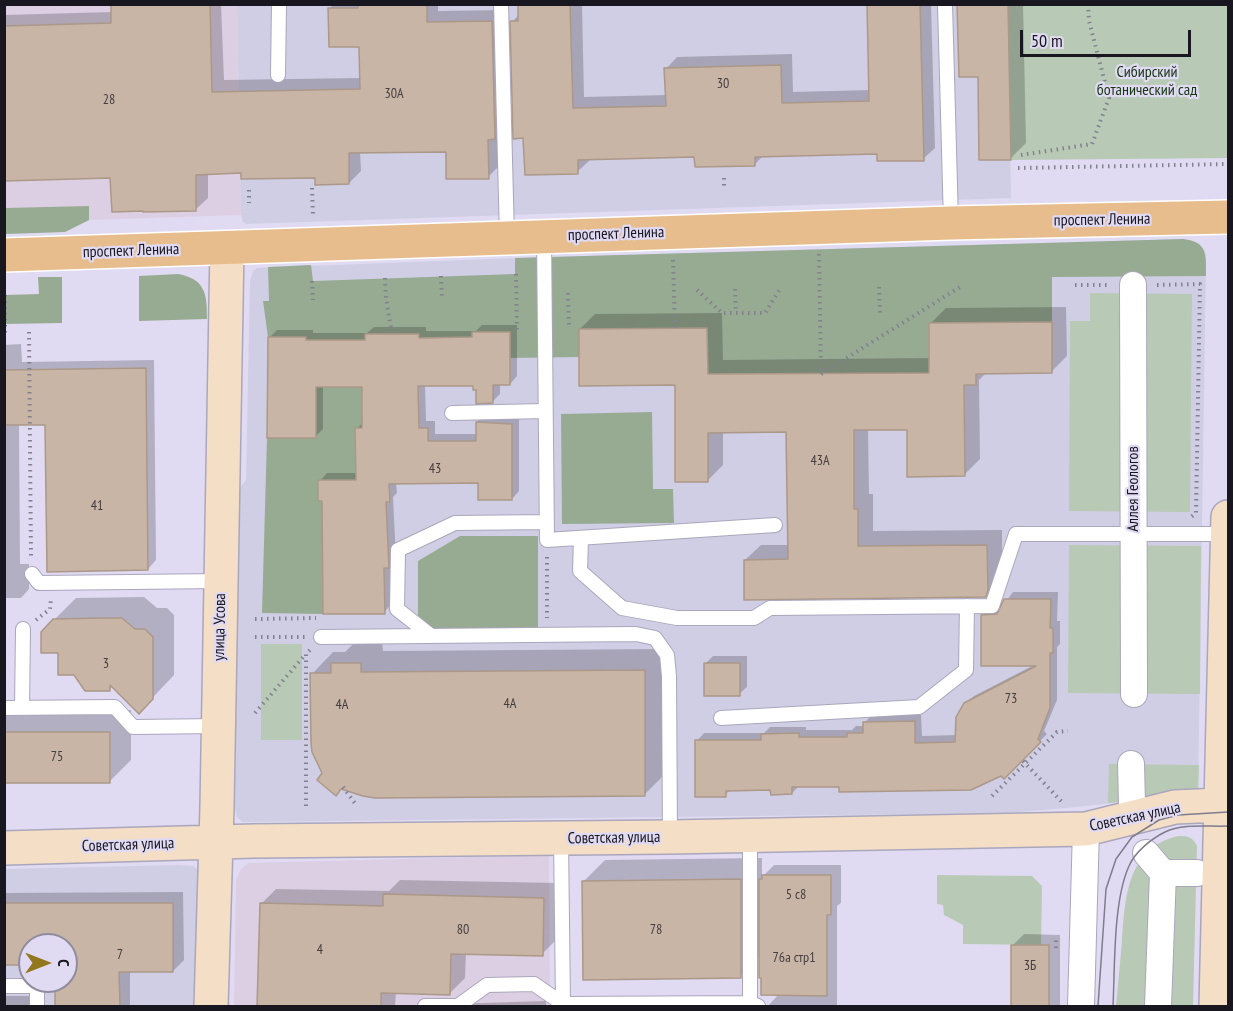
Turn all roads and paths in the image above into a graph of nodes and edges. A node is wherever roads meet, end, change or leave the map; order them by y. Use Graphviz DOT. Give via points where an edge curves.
graph roads {
  1 [pos="279,4"];
  2 [pos="501,4"];
  3 [pos="945,4"];
  4 [pos="1088,4"];
  5 [pos="278,75"];
  6 [pos="1021,155"];
  7 [pos="1228,164"];
  8 [pos="1018,168"];
  9 [pos="724,178"];
  10 [pos="312,189"];
  11 [pos="724,189"];
  12 [pos="249,190"];
  13 [pos="249,203"];
  14 [pos="313,215"];
  15 [pos="1228,217"];
  16 [pos="951,223"];
  17 [pos="544,237"];
  18 [pos="507,238"];
  19 [pos="226,248"];
  20 [pos="4,255"];
  21 [pos="516,274"];
  22 [pos="441,276"];
  23 [pos="385,278"];
  24 [pos="312,281"];
  25 [pos="1200,284"];
  26 [pos="1133,285"];
  27 [pos="960,286"];
  28 [pos="879,287"];
  29 [pos="820,288"];
  30 [pos="780,289"];
  31 [pos="698,290"];
  32 [pos="735,290"];
  33 [pos="674,291"];
  34 [pos="568,293"];
  35 [pos="5,295"];
  36 [pos="442,297"];
  37 [pos="313,300"];
  38 [pos="736,313"];
  39 [pos="880,314"];
  40 [pos="675,328"];
  41 [pos="569,329"];
  42 [pos="517,331"];
  43 [pos="29,332"];
  44 [pos="5,333"];
  45 [pos="392,334"];
  46 [pos="545,411"];
  47 [pos="452,412"];
  48 [pos="1228,517"];
  49 [pos="1190,518"];
  50 [pos="547,522"];
  51 [pos="775,525"];
  52 [pos="1133,533"];
  53 [pos="1228,534"];
  54 [pos="581,539"];
  55 [pos="547,540"];
  56 [pos="1228,549"];
  57 [pos="32,574"];
  58 [pos="220,581"];
  59 [pos="52,583"];
  60 [pos="547,602"];
  61 [pos="967,606"];
  62 [pos="23,629"];
  63 [pos="429,635"];
  64 [pos="255,637"];
  65 [pos="321,637"];
  66 [pos="306,654"];
  67 [pos="1134,694"];
  68 [pos="4,708"];
  69 [pos="22,708"];
  70 [pos="255,713"];
  71 [pos="721,718"];
  72 [pos="218,726"];
  73 [pos="1068,731"];
  74 [pos="1024,762"];
  75 [pos="1131,764"];
  76 [pos="343,787"];
  77 [pos="992,796"];
  78 [pos="1057,796"];
  79 [pos="1132,804"];
  80 [pos="1221,805"];
  81 [pos="306,806"];
  82 [pos="357,806"];
  83 [pos="1086,829"];
  84 [pos="750,835"];
  85 [pos="670,837"];
  86 [pos="561,838"];
  87 [pos="1224,840"];
  88 [pos="215,842"];
  89 [pos="4,849"];
  90 [pos="1146,853"];
  91 [pos="1163,873"];
  92 [pos="1197,873"];
  93 [pos="1056,939"];
  94 [pos="1056,948"];
  95 [pos="4,986"];
  96 [pos="563,1004"];
  97 [pos="752,1005"];
  98 [pos="37,1006"];
  99 [pos="211,1006"];
  100 [pos="426,1006"];
  101 [pos="1082,1006"];
  102 [pos="1158,1006"];
  103 [pos="1216,1006"];
  1 -- 5 [label="lane"];
  2 -- 18 [label="lane"];
  3 -- 16 [label="lane"];
  4 -- 6 [label="path" via="1109,98 1092,144"];
  7 -- 8 [label="path"];
  9 -- 11 [label="path"];
  10 -- 14 [label="path"];
  12 -- 13 [label="path"];
  15 -- 16 [label="main road, проспект Ленина"];
  16 -- 17 [label="main road, проспект Ленина"];
  17 -- 18 [label="main road, проспект Ленина"];
  17 -- 46 [label="lane"];
  18 -- 19 [label="main road, проспект Ленина"];
  19 -- 20 [label="main road, проспект Ленина"];
  19 -- 58 [label="main road, улица Усова"];
  21 -- 42 [label="path"];
  22 -- 36 [label="path"];
  23 -- 45 [label="path"];
  24 -- 37 [label="path"];
  25 -- 49 [label="path" via="1196,513"];
  26 -- 52 [label="street, Аллея Геологов"];
  27 -- 29 [label="path" via="821,374"];
  28 -- 39 [label="path"];
  30 -- 38 [label="path" via="765,313"];
  31 -- 38 [label="path" via="722,313"];
  32 -- 38 [label="path"];
  33 -- 40 [label="path"];
  34 -- 41 [label="path"];
  35 -- 44 [label="path"];
  43 -- 57 [label="path"];
  46 -- 47 [label="lane"];
  46 -- 50 [label="lane"];
  48 -- 53 [label="main road"];
  50 -- 55 [label="lane"];
  50 -- 63 [label="lane" via="455,523 398,550 397,609"];
  51 -- 54 [label="lane"];
  52 -- 53 [label="lane"];
  52 -- 61 [label="lane" via="1016,534 992,606"];
  52 -- 67 [label="street, Аллея Геологов"];
  53 -- 56 [label="main road"];
  54 -- 55 [label="lane"];
  54 -- 61 [label="lane" via="580,571 622,608 677,618 754,618 770,608"];
  55 -- 60 [label="path"];
  56 -- 80 [label="main road"];
  57 -- 59 [label="lane" via="39,583"];
  58 -- 59 [label="lane"];
  58 -- 72 [label="main road, улица Усова"];
  59 -- 62 [label="path" via="50,609"];
  61 -- 71 [label="lane" via="966,670 919,707"];
  62 -- 69 [label="lane"];
  63 -- 65 [label="lane"];
  63 -- 85 [label="lane" via="624,634 655,638 667,655 669,676"];
  64 -- 65 [label="path"];
  65 -- 66 [label="path"];
  66 -- 70 [label="path"];
  66 -- 81 [label="path"];
  68 -- 69 [label="lane"];
  69 -- 72 [label="lane" via="115,706 133,727"];
  72 -- 88 [label="main road, улица Усова"];
  73 -- 74 [label="path" via="1057,732"];
  74 -- 77 [label="path"];
  74 -- 78 [label="path"];
  75 -- 79 [label="street"];
  76 -- 82 [label="path"];
  80 -- 83 [label="main road, Советская улица" via="1175,807"];
  80 -- 87 [label="main road"];
  83 -- 84 [label="main road, Советская улица"];
  83 -- 101 [label="street"];
  84 -- 85 [label="main road, Советская улица"];
  84 -- 97 [label="lane"];
  85 -- 86 [label="main road, Советская улица"];
  86 -- 88 [label="main road, Советская улица"];
  86 -- 96 [label="lane"];
  87 -- 103 [label="main road"];
  88 -- 89 [label="main road, Советская улица"];
  88 -- 99 [label="main road, улица Усова"];
  90 -- 91 [label="street"];
  91 -- 92 [label="street"];
  91 -- 102 [label="street"];
  93 -- 94 [label="path"];
  95 -- 98 [label="lane" via="37,986"];
  96 -- 97 [label="lane"];
  96 -- 100 [label="lane" via="534,984 486,985 458,1005"];
}
